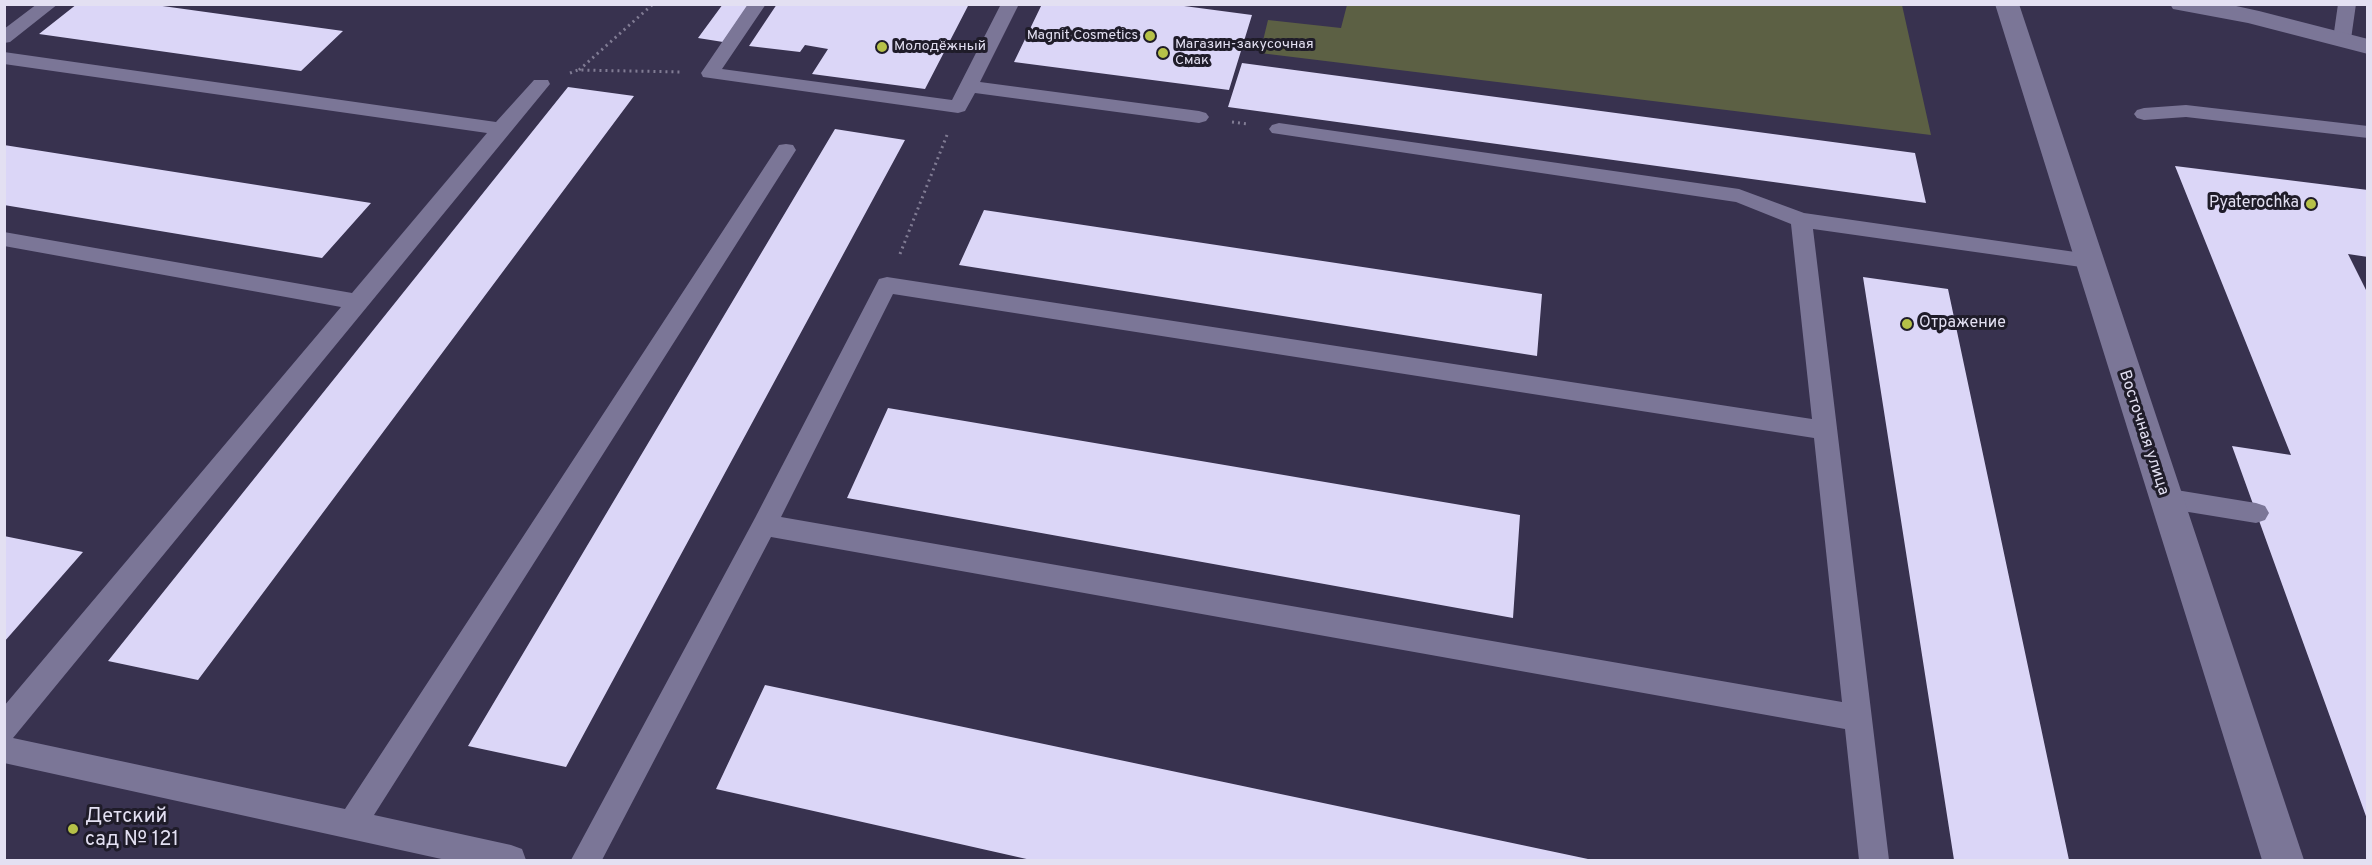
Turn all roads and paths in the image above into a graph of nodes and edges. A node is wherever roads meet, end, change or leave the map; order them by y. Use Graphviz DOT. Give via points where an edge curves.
graph roads {
  1 [pos="49,4"];
  2 [pos="653,4"];
  3 [pos="757,4"];
  4 [pos="1010,4"];
  5 [pos="2007,4"];
  6 [pos="2182,4"];
  7 [pos="2347,4"];
  8 [pos="2353,4"];
  9 [pos="2367,6"];
  10 [pos="4,38"];
  11 [pos="2342,39"];
  12 [pos="2367,47"];
  13 [pos="4,58"];
  14 [pos="578,70"];
  15 [pos="710,73"];
  16 [pos="541,84"];
  17 [pos="968,86"];
  18 [pos="958,107"];
  19 [pos="2144,114"];
  20 [pos="1199,117"];
  21 [pos="501,129"];
  22 [pos="1279,129"];
  23 [pos="2367,132"];
  24 [pos="786,150"];
  25 [pos="1801,220"];
  26 [pos="4,239"];
  27 [pos="2088,260"];
  28 [pos="887,285"];
  29 [pos="358,302"];
  30 [pos="1823,430"];
  31 [pos="2164,498"];
  32 [pos="2256,513"];
  33 [pos="764,525"];
  34 [pos="1857,718"];
  35 [pos="4,728"];
  36 [pos="4,748"];
  37 [pos="352,825"];
  38 [pos="511,861"];
  39 [pos="586,861"];
  40 [pos="1874,861"];
  41 [pos="2283,861"];
  1 -- 10 [label="lane"];
  2 -- 14 [label="path"];
  3 -- 15 [label="lane"];
  4 -- 17 [label="lane"];
  5 -- 27 [label="main road, Восточная улица"];
  6 -- 11 [label="main road"];
  7 -- 11 [label="lane"];
  8 -- 9 [label="lane"];
  11 -- 12 [label="main road"];
  13 -- 21 [label="lane"];
  14 -- 15 [label="path"];
  14 -- 16 [label="path"];
  15 -- 18 [label="lane"];
  16 -- 21 [label="lane"];
  17 -- 18 [label="lane"];
  17 -- 20 [label="lane"];
  18 -- 28 [label="path"];
  19 -- 23 [label="lane" via="2187,111"];
  20 -- 22 [label="path"];
  21 -- 29 [label="lane"];
  22 -- 25 [label="lane" via="1739,196"];
  24 -- 37 [label="lane"];
  25 -- 27 [label="lane"];
  25 -- 30 [label="lane"];
  26 -- 29 [label="lane"];
  27 -- 31 [label="main road, Восточная улица"];
  28 -- 30 [label="lane"];
  28 -- 33 [label="lane"];
  29 -- 35 [label="lane"];
  30 -- 34 [label="lane"];
  31 -- 32 [label="lane"];
  31 -- 41 [label="main road, Восточная улица"];
  33 -- 34 [label="lane"];
  33 -- 39 [label="lane"];
  34 -- 40 [label="lane"];
  36 -- 37 [label="lane"];
  37 -- 38 [label="lane"];
}
